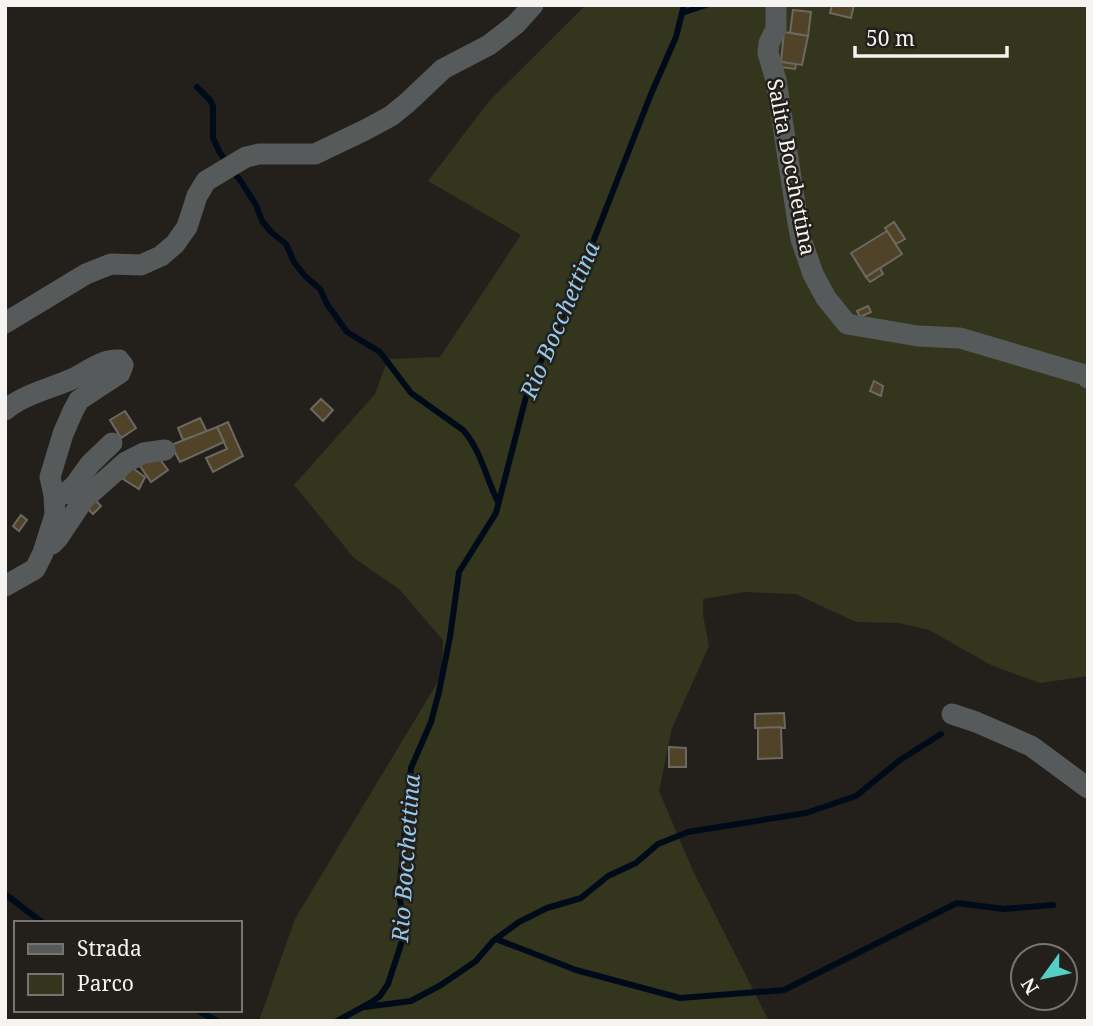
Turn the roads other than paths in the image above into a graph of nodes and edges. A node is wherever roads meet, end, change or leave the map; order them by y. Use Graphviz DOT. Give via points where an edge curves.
graph roads {
  1 [pos="533,5"];
  2 [pos="776,5"];
  3 [pos="5,323"];
  4 [pos="1088,378"];
  5 [pos="5,411"];
  6 [pos="113,443"];
  7 [pos="165,450"];
  8 [pos="54,495"];
  9 [pos="43,553"];
  10 [pos="5,586"];
  11 [pos="952,714"];
  12 [pos="1088,788"];
  1 -- 3 [label="street" via="489,46 443,69 391,116 365,130 315,154 246,157 206,181 187,227 161,256 141,265 110,264 86,274"];
  2 -- 4 [label="street, Salita Bocchettina" via="776,29 768,53 798,223 813,274 835,312 847,324 960,338"];
  5 -- 8 [label="street" via="21,399 102,363 119,360 123,365 120,373 79,400 73,411 50,477"];
  6 -- 8 [label="street" via="65,494"];
  7 -- 9 [label="street" via="126,461 83,499"];
  8 -- 9 [label="street" via="55,514"];
  9 -- 10 [label="street" via="35,569"];
  11 -- 12 [label="street" via="1031,746"];
}
